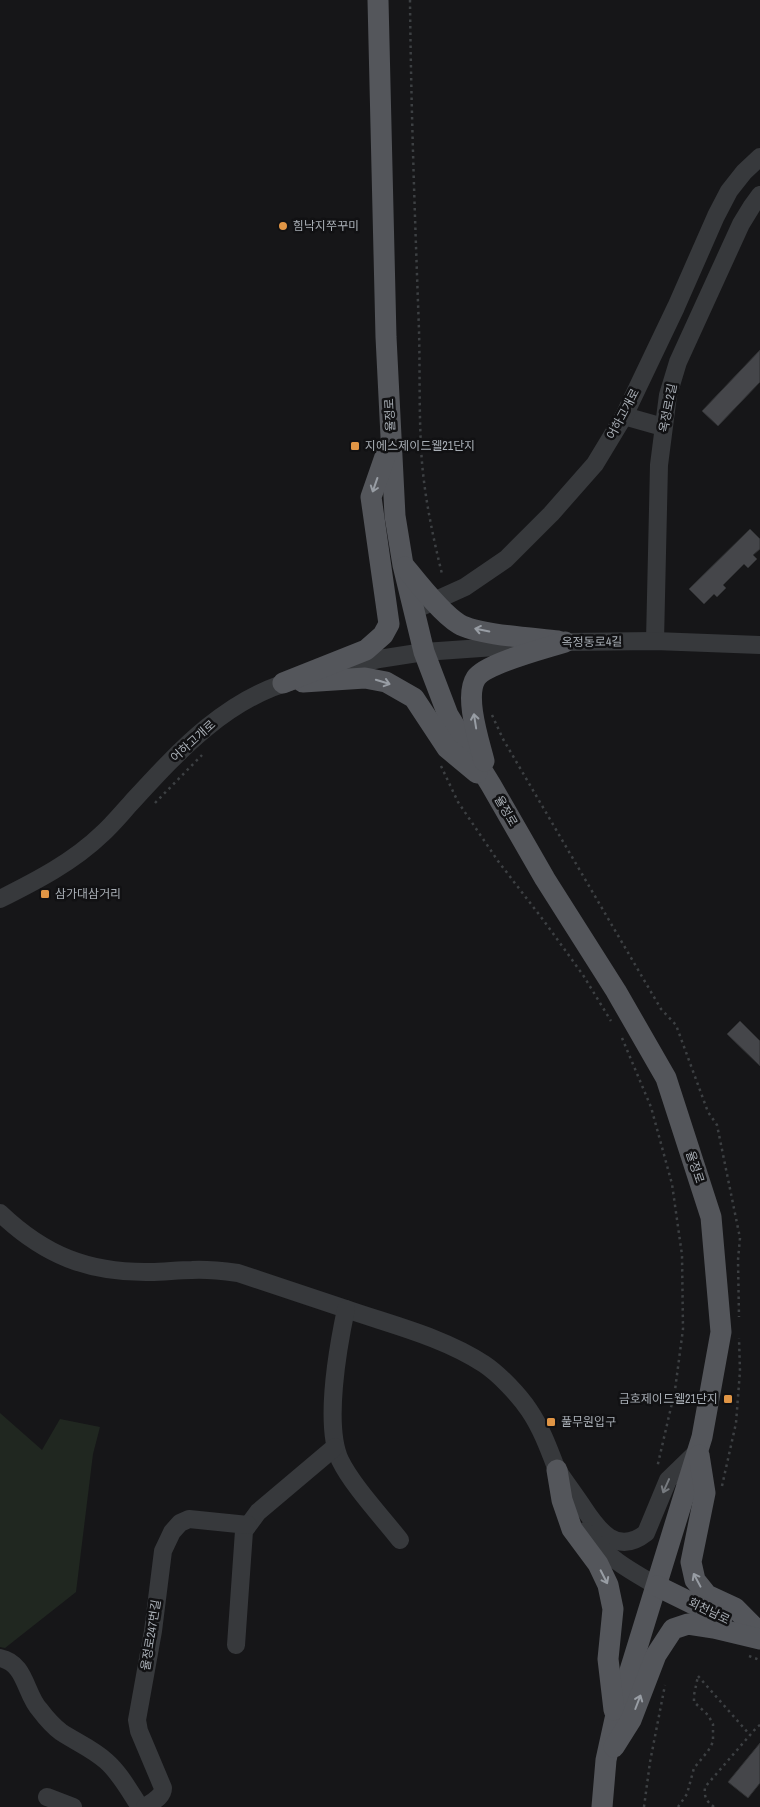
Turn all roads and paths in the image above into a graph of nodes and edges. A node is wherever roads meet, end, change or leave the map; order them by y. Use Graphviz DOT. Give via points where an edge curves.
graph roads {
  1 [pos="378,0"];
  2 [pos="410,0"];
  3 [pos="760,157"];
  4 [pos="760,195"];
  5 [pos="624,416"];
  6 [pos="663,427"];
  7 [pos="391,439"];
  8 [pos="403,565"];
  9 [pos="442,574"];
  10 [pos="434,601"];
  11 [pos="413,610"];
  12 [pos="656,641"];
  13 [pos="565,642"];
  14 [pos="760,645"];
  15 [pos="424,652"];
  16 [pos="283,683"];
  17 [pos="206,750"];
  18 [pos="438,760"];
  19 [pos="491,785"];
  20 [pos="149,809"];
  21 [pos="0,899"];
  22 [pos="611,1021"];
  23 [pos="621,1037"];
  24 [pos="0,1213"];
  25 [pos="346,1309"];
  26 [pos="335,1447"];
  27 [pos="698,1450"];
  28 [pos="557,1470"];
  29 [pos="657,1470"];
  30 [pos="248,1525"];
  31 [pos="400,1540"];
  32 [pos="657,1586"];
  33 [pos="760,1633"];
  34 [pos="760,1638"];
  35 [pos="236,1645"];
  36 [pos="0,1658"];
  37 [pos="666,1680"];
  38 [pos="615,1719"];
  39 [pos="760,1725"];
  40 [pos="750,1734"];
  41 [pos="606,1760"];
  42 [pos="47,1797"];
  43 [pos="73,1807"];
  44 [pos="140,1807"];
  45 [pos="146,1807"];
  46 [pos="602,1807"];
  47 [pos="644,1807"];
  48 [pos="678,1807"];
  49 [pos="714,1807"];
  1 -- 7 [label="main road, 율정로"];
  2 -- 9 [label="path" via="421,448"];
  3 -- 5 [label="street, 어하고개로" via="729,191"];
  4 -- 6 [label="street, 옥정로2길" via="742,224 678,362"];
  5 -- 6 [label="street"];
  5 -- 10 [label="street, 어하고개로" via="595,464 506,559 464,587"];
  6 -- 12 [label="street, 옥정로2길" via="659,465"];
  7 -- 8 [label="main road, 율정로" via="394,516"];
  7 -- 16 [label="main road, one-way" via="371,497 389,624 383,636 366,650"];
  8 -- 10 [label="main road"];
  8 -- 11 [label="main road, 율정로"];
  10 -- 11 [label="street, 어하고개로"];
  13 -- 10 [label="main road, one-way" via="459,624"];
  11 -- 15 [label="main road, 율정로"];
  12 -- 13 [label="street, 옥정동로4길"];
  12 -- 14 [label="street, 옥정동로4길"];
  13 -- 15 [label="street, 옥정동로4길"];
  19 -- 13 [label="main road, one-way" via="472,704 476,677 510,660"];
  15 -- 16 [label="street, 어하고개로" via="380,659"];
  15 -- 19 [label="main road, 율정로" via="448,715"];
  16 -- 19 [label="main road, one-way" via="366,678 386,682 414,698 447,748"];
  16 -- 21 [label="street, 어하고개로" via="225,713 171,760 102,834 50,873"];
  17 -- 20 [label="path"];
  18 -- 22 [label="path" via="458,802 583,975"];
  19 -- 27 [label="main road, 율정로" via="666,1078 708,1207 721,1332"];
  23 -- 29 [label="path" via="653,1116 672,1184 682,1255 683,1329 675,1390"];
  24 -- 25 [label="street" via="20,1232 50,1250 98,1268 238,1273"];
  25 -- 26 [label="street" via="336,1367"];
  25 -- 28 [label="street" via="431,1339 485,1365 529,1410 544,1435"];
  26 -- 30 [label="street" via="258,1512"];
  26 -- 31 [label="street" via="350,1477"];
  27 -- 28 [label="street, one-way" via="668,1480 646,1533 630,1542 619,1542 604,1535 590,1520"];
  27 -- 32 [label="main road, 율정로"];
  33 -- 27 [label="main road, one-way" via="735,1608 707,1595 695,1580 691,1562 705,1493"];
  28 -- 32 [label="street" via="579,1522 598,1547"];
  28 -- 38 [label="main road, one-way" via="562,1500 572,1529 598,1564 608,1584 613,1609 608,1659"];
  30 -- 35 [label="street" via="244,1531"];
  30 -- 45 [label="street, 율정로247번길" via="185,1520 172,1532 163,1552 137,1720 163,1788 161,1796"];
  32 -- 34 [label="main road, 회천남로"];
  32 -- 38 [label="main road, 율정로"];
  41 -- 34 [label="main road, one-way" via="632,1720 656,1655 673,1630 688,1624"];
  36 -- 44 [label="street" via="17,1668 35,1705 60,1730 106,1760"];
  37 -- 47 [label="path"];
  38 -- 41 [label="main road"];
  39 -- 40 [label="path"];
  40 -- 48 [label="path" via="698,1676 694,1702 713,1724 713,1742 694,1768 687,1794"];
  40 -- 49 [label="path" via="705,1787 704,1795"];
  41 -- 46 [label="main road"];
  42 -- 43 [label="street"];
}
